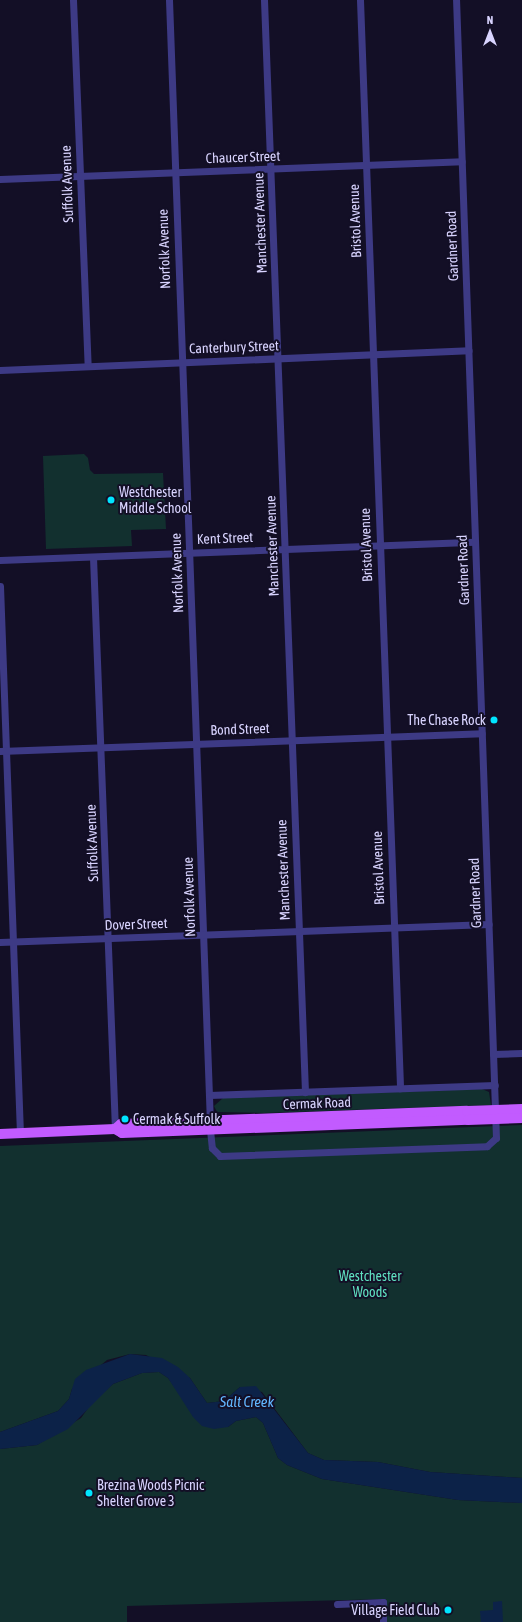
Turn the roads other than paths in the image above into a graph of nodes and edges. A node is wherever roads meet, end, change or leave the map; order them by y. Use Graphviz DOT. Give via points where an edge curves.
graph roads {
  1 [pos="73,0"];
  2 [pos="169,0"];
  3 [pos="264,0"];
  4 [pos="360,0"];
  5 [pos="456,0"];
  6 [pos="462,161"];
  7 [pos="366,164"];
  8 [pos="271,169"];
  9 [pos="174,173"];
  10 [pos="80,176"];
  11 [pos="0,179"];
  12 [pos="469,350"];
  13 [pos="372,354"];
  14 [pos="278,358"];
  15 [pos="182,362"];
  16 [pos="88,366"];
  17 [pos="0,370"];
  18 [pos="475,542"];
  19 [pos="379,545"];
  20 [pos="285,549"];
  21 [pos="190,553"];
  22 [pos="93,556"];
  23 [pos="0,560"];
  24 [pos="0,586"];
  25 [pos="482,733"];
  26 [pos="386,736"];
  27 [pos="292,740"];
  28 [pos="196,744"];
  29 [pos="101,747"];
  30 [pos="0,751"];
  31 [pos="8,751"];
  32 [pos="489,924"];
  33 [pos="393,928"];
  34 [pos="298,931"];
  35 [pos="203,934"];
  36 [pos="108,938"];
  37 [pos="13,941"];
  38 [pos="0,942"];
  39 [pos="522,1053"];
  40 [pos="493,1054"];
  41 [pos="495,1085"];
  42 [pos="400,1088"];
  43 [pos="305,1092"];
  44 [pos="209,1095"];
  45 [pos="522,1109"];
  46 [pos="467,1115"];
  47 [pos="522,1118"];
  48 [pos="210,1126"];
  49 [pos="115,1129"];
  50 [pos="20,1133"];
  51 [pos="0,1134"];
  52 [pos="337,1604"];
  53 [pos="383,1622"];
  1 -- 10 [label="street, Suffolk Avenue"];
  2 -- 9 [label="street, Norfolk Avenue"];
  3 -- 8 [label="street, Manchester Avenue"];
  4 -- 7 [label="street, Bristol Avenue"];
  5 -- 6 [label="street, Gardner Road"];
  6 -- 7 [label="street, Chaucer Street"];
  6 -- 12 [label="street, Gardner Road"];
  7 -- 8 [label="street, Chaucer Street"];
  7 -- 13 [label="street, Bristol Avenue"];
  8 -- 9 [label="street, Chaucer Street"];
  8 -- 14 [label="street, Manchester Avenue"];
  9 -- 10 [label="street, Chaucer Street"];
  9 -- 15 [label="street, Norfolk Avenue"];
  10 -- 11 [label="street, Chaucer Street"];
  10 -- 16 [label="street, Suffolk Avenue"];
  12 -- 13 [label="street, Canterbury Street"];
  12 -- 18 [label="street, Gardner Road"];
  13 -- 14 [label="street, Canterbury Street"];
  13 -- 19 [label="street, Bristol Avenue"];
  14 -- 15 [label="street, Canterbury Street"];
  14 -- 20 [label="street, Manchester Avenue"];
  15 -- 16 [label="street, Canterbury Street"];
  15 -- 21 [label="street, Norfolk Avenue"];
  16 -- 17 [label="street, Canterbury Street"];
  18 -- 19 [label="street, Kent Street"];
  18 -- 25 [label="street, Gardner Road"];
  19 -- 20 [label="street, Kent Street"];
  19 -- 26 [label="street, Bristol Avenue"];
  20 -- 21 [label="street, Kent Street"];
  20 -- 27 [label="street, Manchester Avenue"];
  21 -- 22 [label="street, Kent Street"];
  21 -- 28 [label="street, Norfolk Avenue"];
  22 -- 23 [label="street, Kent Street"];
  22 -- 29 [label="street, Suffolk Avenue"];
  24 -- 31 [label="street"];
  25 -- 26 [label="street, Bond Street"];
  25 -- 32 [label="street, Gardner Road"];
  26 -- 27 [label="street, Bond Street"];
  26 -- 33 [label="street, Bristol Avenue"];
  27 -- 28 [label="street, Bond Street"];
  27 -- 34 [label="street, Manchester Avenue"];
  28 -- 29 [label="street, Bond Street"];
  28 -- 35 [label="street, Norfolk Avenue"];
  29 -- 31 [label="street, Bond Street"];
  29 -- 36 [label="street, Suffolk Avenue"];
  30 -- 31 [label="street, Bond Street"];
  31 -- 37 [label="street"];
  32 -- 33 [label="street, Dover Street"];
  32 -- 40 [label="street, Gardner Road"];
  33 -- 34 [label="street, Dover Street"];
  33 -- 42 [label="street, Bristol Avenue"];
  34 -- 35 [label="street, Dover Street"];
  34 -- 43 [label="street, Manchester Avenue"];
  35 -- 36 [label="street, Dover Street"];
  35 -- 44 [label="street, Norfolk Avenue"];
  36 -- 37 [label="street, Dover Street"];
  36 -- 49 [label="street, Suffolk Avenue"];
  37 -- 38 [label="street, Dover Street"];
  37 -- 50 [label="street"];
  39 -- 40 [label="street"];
  40 -- 41 [label="street, Gardner Road"];
  41 -- 42 [label="street, Cermak Road"];
  41 -- 48 [label="street, Gardner Road" via="496,1138 487,1146 220,1156 212,1148"];
  42 -- 43 [label="street, Cermak Road"];
  43 -- 44 [label="street, Cermak Road"];
  44 -- 48 [label="street, Norfolk Avenue"];
  45 -- 46 [label="main road, Cermak Road, bridge"];
  46 -- 47 [label="main road, Cermak Road, bridge"];
  46 -- 48 [label="main road, Cermak Road"];
  48 -- 49 [label="main road, Cermak Road" via="121,1124"];
  49 -- 50 [label="main road, Cermak Road"];
  50 -- 51 [label="main road, Cermak Road"];
  52 -- 53 [label="street" via="383,1602"];
}
